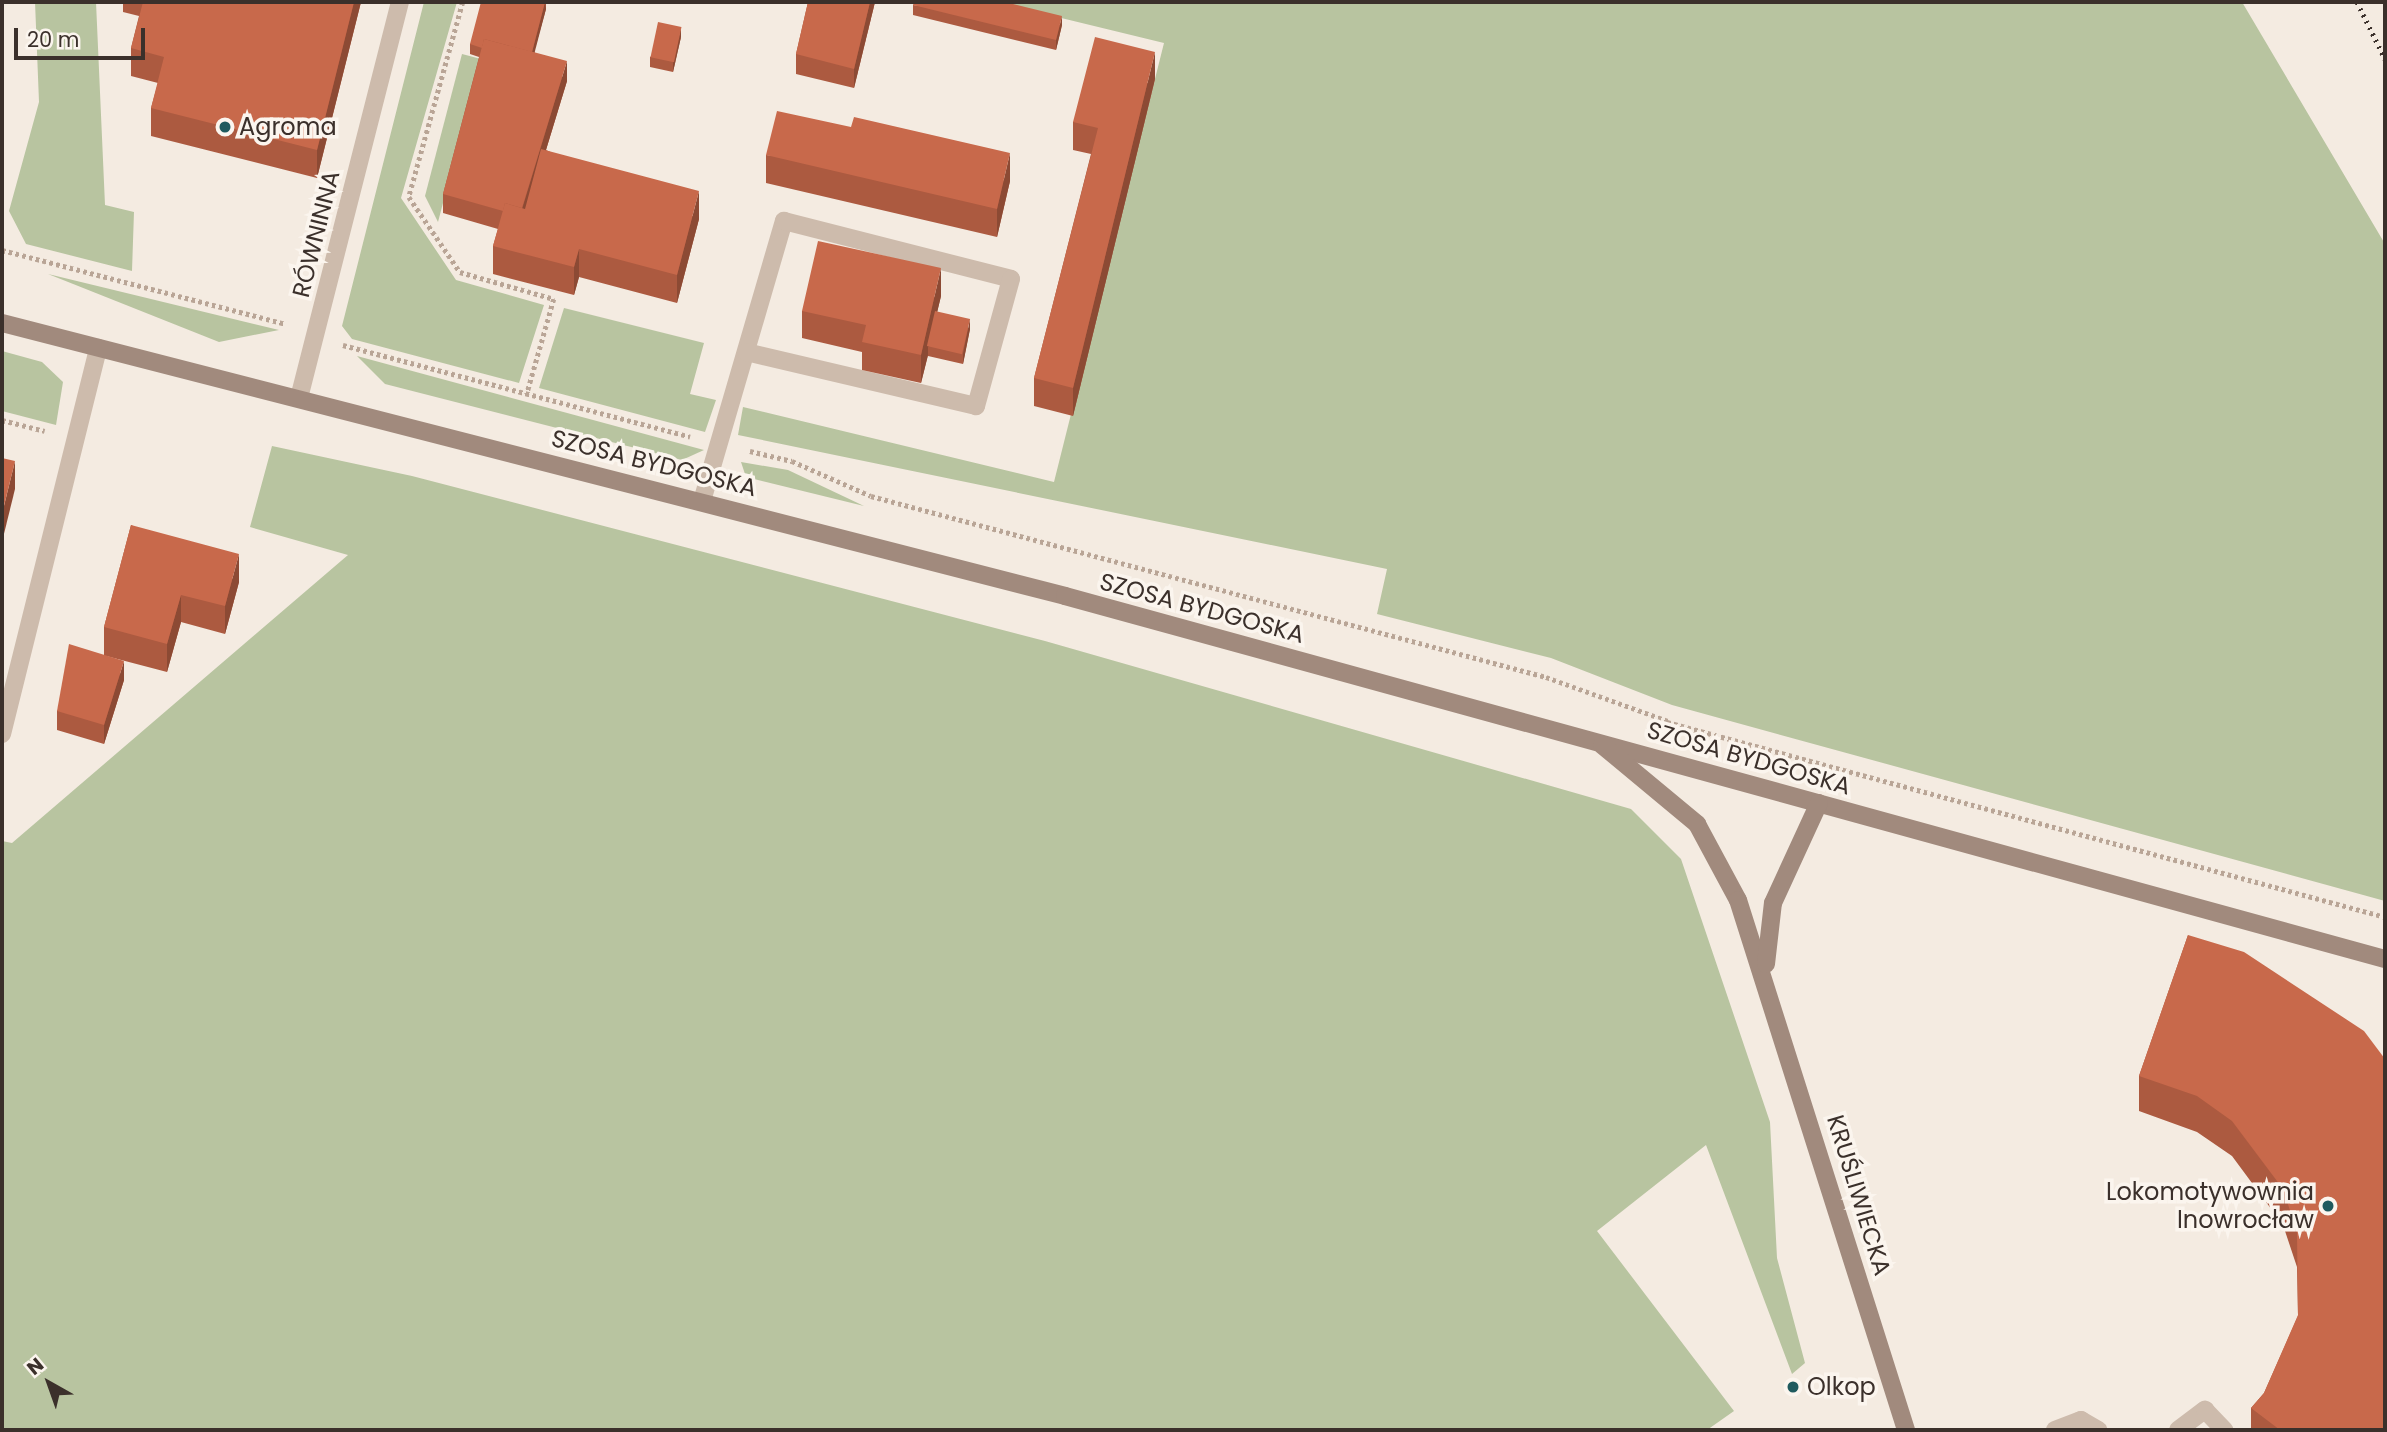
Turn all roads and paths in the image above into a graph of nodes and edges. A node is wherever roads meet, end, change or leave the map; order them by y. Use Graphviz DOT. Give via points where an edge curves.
graph roads {
  1 [pos="400,2"];
  2 [pos="463,2"];
  3 [pos="2,250"];
  4 [pos="2,323"];
  5 [pos="314,337"];
  6 [pos="98,348"];
  7 [pos="746,352"];
  8 [pos="527,394"];
  9 [pos="299,398"];
  10 [pos="2,419"];
  11 [pos="76,439"];
  12 [pos="720,444"];
  13 [pos="702,501"];
  14 [pos="1668,721"];
  15 [pos="2,734"];
  16 [pos="1599,742"];
  17 [pos="1656,756"];
  18 [pos="1819,803"];
  19 [pos="2385,917"];
  20 [pos="2385,959"];
  21 [pos="1766,974"];
  22 [pos="1906,1430"];
  23 [pos="2055,1430"];
  24 [pos="2098,1430"];
  25 [pos="2178,1430"];
  26 [pos="2224,1430"];
  1 -- 5 [label="street, RÓWNINNA"];
  2 -- 8 [label="path" via="409,197 460,272 554,299"];
  3 -- 5 [label="path" via="278,321"];
  4 -- 6 [label="main road, SZOSA BYDGOSKA"];
  5 -- 8 [label="path"];
  5 -- 9 [label="street, RÓWNINNA"];
  6 -- 9 [label="main road, SZOSA BYDGOSKA"];
  6 -- 11 [label="street"];
  7 -- 7 [label="street" via="783,221 1011,278 976,407"];
  7 -- 12 [label="street"];
  8 -- 12 [label="path"];
  9 -- 13 [label="main road, SZOSA BYDGOSKA"];
  10 -- 11 [label="path"];
  11 -- 15 [label="street"];
  12 -- 13 [label="street"];
  12 -- 14 [label="path" via="792,461 871,496 1546,677"];
  13 -- 16 [label="main road, SZOSA BYDGOSKA"];
  14 -- 17 [label="path"];
  14 -- 19 [label="path"];
  16 -- 17 [label="main road, SZOSA BYDGOSKA"];
  16 -- 21 [label="main road, KRUŚLIWIECKA" via="1697,824 1738,900"];
  17 -- 18 [label="main road, SZOSA BYDGOSKA"];
  18 -- 20 [label="main road, SZOSA BYDGOSKA"];
  18 -- 21 [label="main road, KRUŚLIWIECKA" via="1773,903"];
  21 -- 22 [label="main road, KRUŚLIWIECKA"];
  23 -- 24 [label="street" via="2081,1420"];
  25 -- 26 [label="street" via="2205,1410"];
}
